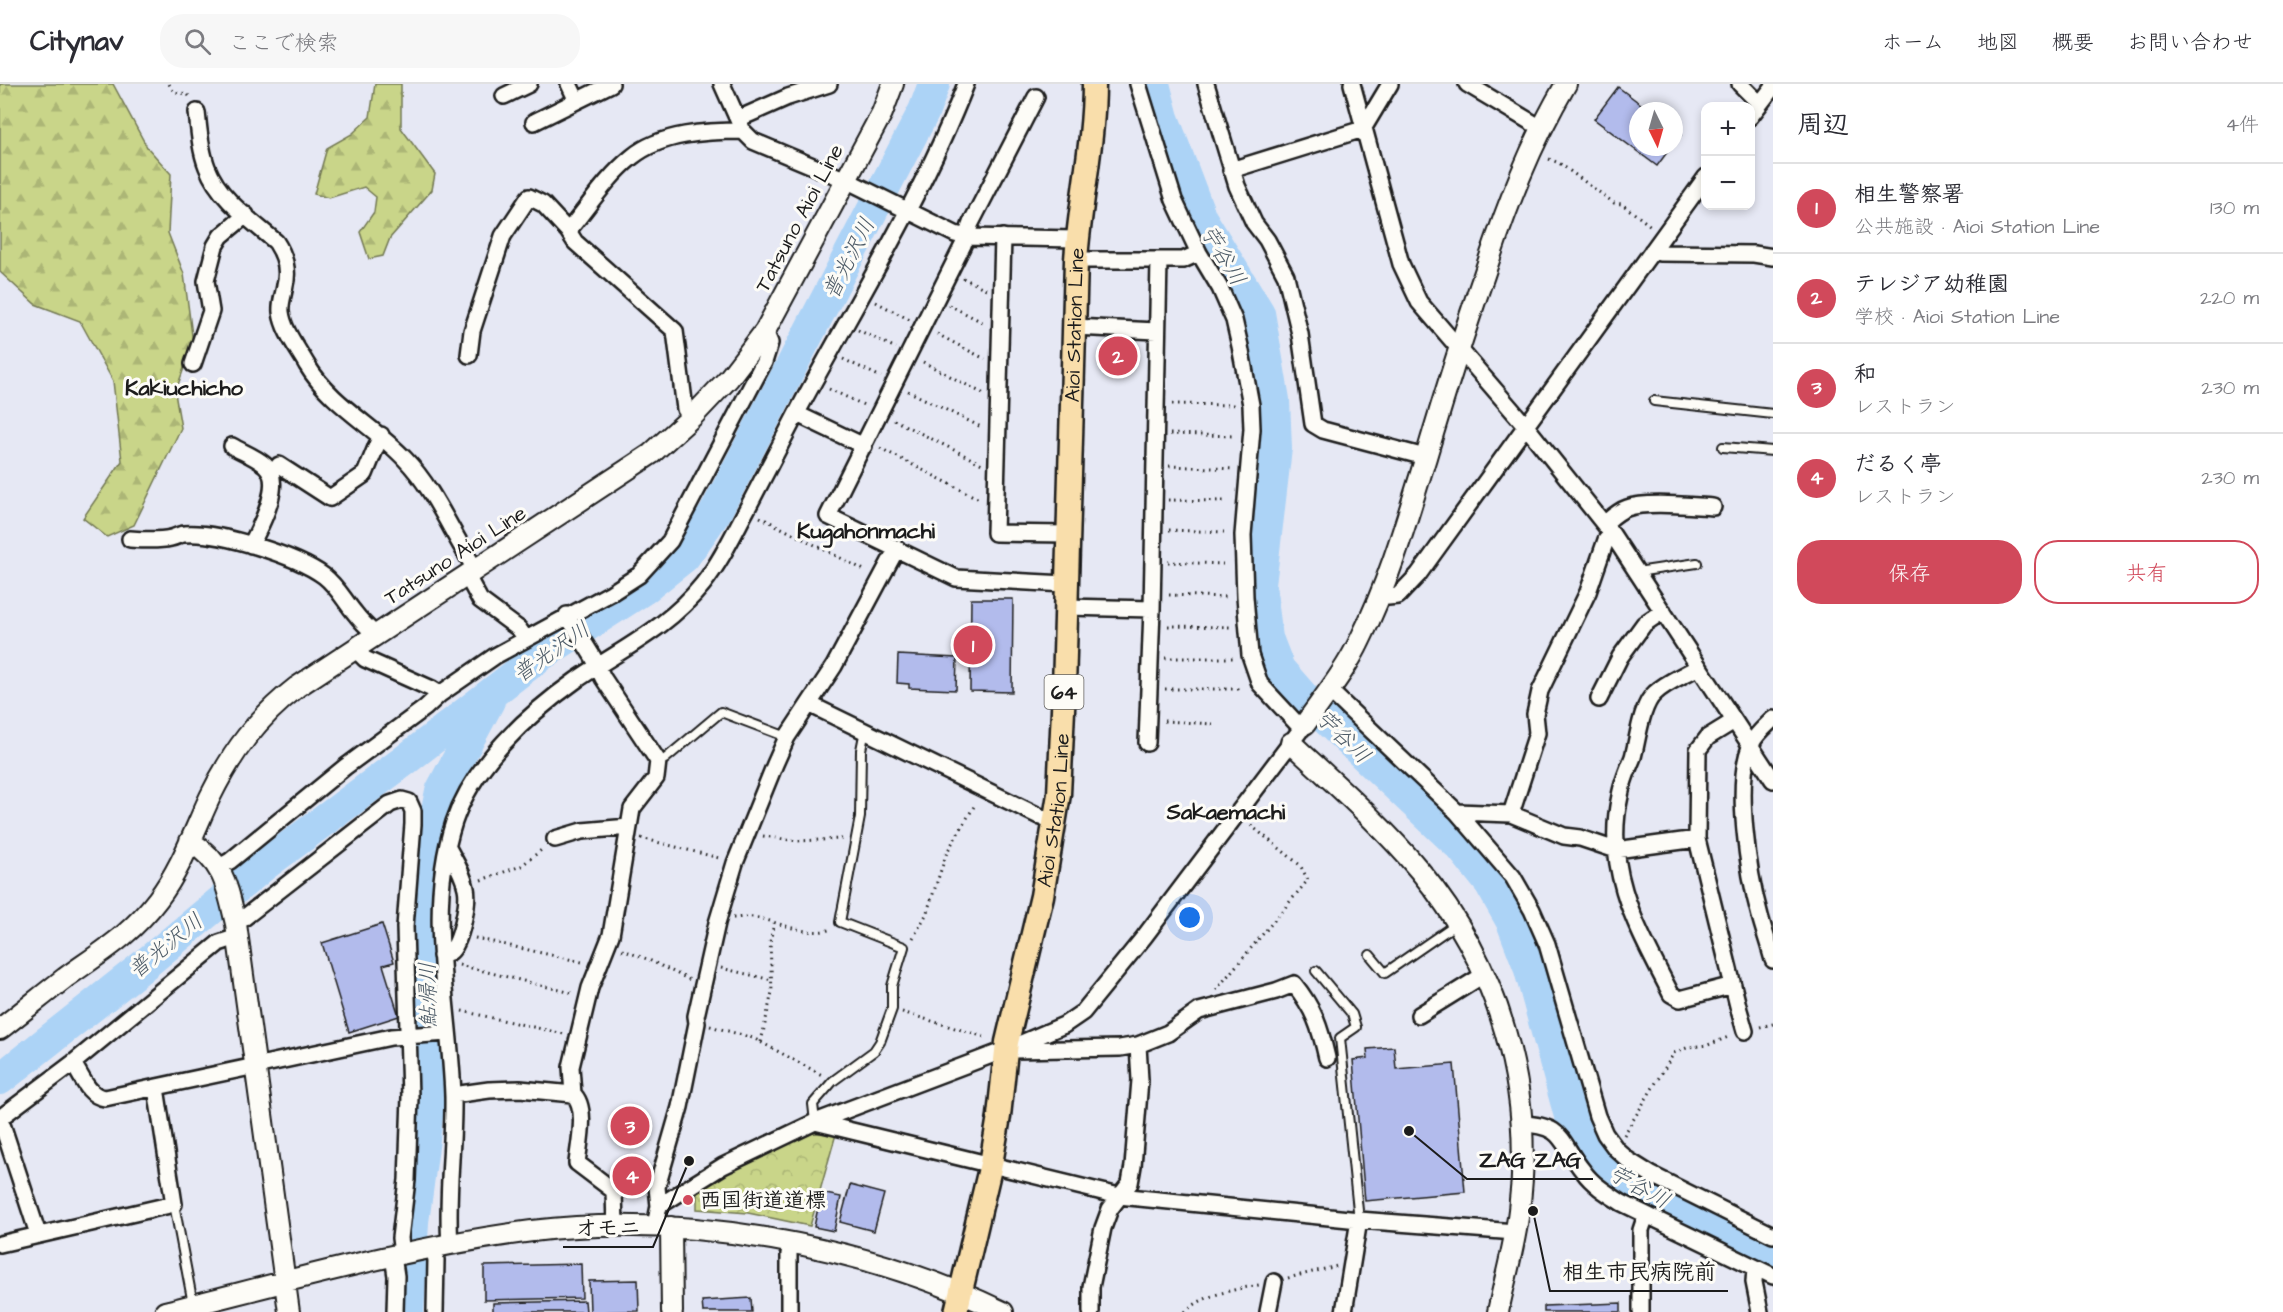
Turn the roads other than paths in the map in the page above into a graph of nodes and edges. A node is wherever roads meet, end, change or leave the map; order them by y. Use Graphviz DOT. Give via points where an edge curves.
graph roads {
  1 [pos="529,84"];
  2 [pos="569,84"];
  3 [pos="611,84"];
  4 [pos="829,84"];
  5 [pos="893,84"];
  6 [pos="966,84"];
  7 [pos="1094,84"];
  8 [pos="1138,84"];
  9 [pos="1206,84"];
  10 [pos="1352,84"];
  11 [pos="1390,84"];
  12 [pos="1467,84"];
  13 [pos="1566,84"];
  14 [pos="1740,84"];
  15 [pos="724,85"];
  16 [pos="1773,87"];
  17 [pos="504,96"];
  18 [pos="1036,97"];
  19 [pos="577,101"];
  20 [pos="1760,104"];
  21 [pos="1755,110"];
  22 [pos="197,112"];
  23 [pos="534,122"];
  24 [pos="740,125"];
  25 [pos="1541,128"];
  26 [pos="1363,129"];
  27 [pos="1231,170"];
  28 [pos="851,182"];
  29 [pos="1701,184"];
  30 [pos="904,209"];
  31 [pos="246,215"];
  32 [pos="568,231"];
  33 [pos="967,237"];
  34 [pos="1003,237"];
  35 [pos="1077,250"];
  36 [pos="1652,251"];
  37 [pos="1199,253"];
  38 [pos="1773,257"];
  39 [pos="1159,260"];
  40 [pos="1074,327"];
  41 [pos="765,331"];
  42 [pos="1157,331"];
  43 [pos="1459,346"];
  44 [pos="469,355"];
  45 [pos="193,364"];
  46 [pos="1654,401"];
  47 [pos="797,414"];
  48 [pos="1773,414"];
  49 [pos="693,416"];
  50 [pos="1525,425"];
  51 [pos="381,435"];
  52 [pos="865,443"];
  53 [pos="232,446"];
  54 [pos="1723,447"];
  55 [pos="1773,451"];
  56 [pos="1425,458"];
  57 [pos="279,465"];
  58 [pos="1713,507"];
  59 [pos="1608,529"];
  60 [pos="1068,534"];
  61 [pos="130,540"];
  62 [pos="251,545"];
  63 [pos="897,548"];
  64 [pos="1696,563"];
  65 [pos="1637,572"];
  66 [pos="471,573"];
  67 [pos="1066,595"];
  68 [pos="1378,598"];
  69 [pos="1152,602"];
  70 [pos="1663,611"];
  71 [pos="569,619"];
  72 [pos="376,635"];
  73 [pos="526,639"];
  74 [pos="355,649"];
  75 [pos="595,662"];
  76 [pos="1698,667"];
  77 [pos="1328,692"];
  78 [pos="440,694"];
  79 [pos="1599,699"];
  80 [pos="809,704"];
  81 [pos="1773,719"];
  82 [pos="1734,721"];
  83 [pos="865,730"];
  84 [pos="1299,732"];
  85 [pos="787,737"];
  86 [pos="1147,743"];
  87 [pos="1750,745"];
  88 [pos="658,761"];
  89 [pos="1773,780"];
  90 [pos="1457,812"];
  91 [pos="1511,814"];
  92 [pos="1055,820"];
  93 [pos="629,831"];
  94 [pos="555,839"];
  95 [pos="1698,839"];
  96 [pos="190,842"];
  97 [pos="448,848"];
  98 [pos="1616,850"];
  99 [pos="221,872"];
  100 [pos="1457,923"];
  101 [pos="236,926"];
  102 [pos="1370,955"];
  103 [pos="448,960"];
  104 [pos="1773,960"];
  105 [pos="1316,971"];
  106 [pos="1485,974"];
  107 [pos="1733,985"];
  108 [pos="1419,1015"];
  109 [pos="0,1029"];
  110 [pos="1745,1031"];
  111 [pos="444,1033"];
  112 [pos="412,1036"];
  113 [pos="1138,1045"];
  114 [pos="1006,1046"];
  115 [pos="1327,1058"];
  116 [pos="73,1063"];
  117 [pos="255,1066"];
  118 [pos="156,1088"];
  119 [pos="573,1094"];
  120 [pos="453,1095"];
  121 [pos="0,1120"];
  122 [pos="815,1122"];
  123 [pos="1521,1124"];
  124 [pos="991,1164"];
  125 [pos="1119,1196"];
  126 [pos="174,1204"];
  127 [pos="659,1206"];
  128 [pos="1646,1215"];
  129 [pos="1359,1220"];
  130 [pos="615,1226"];
  131 [pos="663,1226"];
  132 [pos="1515,1232"];
  133 [pos="38,1234"];
  134 [pos="1773,1235"];
  135 [pos="791,1243"];
  136 [pos="0,1244"];
  137 [pos="418,1250"];
  138 [pos="1755,1268"];
  139 [pos="1773,1276"];
  140 [pos="285,1282"];
  141 [pos="1274,1282"];
  142 [pos="958,1302"];
  143 [pos="193,1305"];
  144 [pos="165,1312"];
  145 [pos="290,1312"];
  146 [pos="395,1312"];
  147 [pos="435,1312"];
  148 [pos="672,1312"];
  149 [pos="789,1312"];
  150 [pos="1003,1312"];
  151 [pos="1091,1312"];
  152 [pos="1268,1312"];
  153 [pos="1344,1312"];
  154 [pos="1498,1312"];
  155 [pos="1641,1312"];
  156 [pos="1760,1312"];
  1 -- 17 [label="street"];
  2 -- 19 [label="street"];
  3 -- 19 [label="street"];
  4 -- 24 [label="street" via="788,97"];
  5 -- 28 [label="street, Tatsuno Aioi Line"];
  6 -- 30 [label="street" via="938,150"];
  7 -- 35 [label="main road, Aioi Station Line / 64" via="1094,116"];
  8 -- 37 [label="street" via="1174,200"];
  9 -- 27 [label="street"];
  10 -- 26 [label="street"];
  11 -- 26 [label="street"];
  12 -- 25 [label="street"];
  13 -- 25 [label="street"];
  14 -- 20 [label="street"];
  15 -- 24 [label="street"];
  16 -- 20 [label="street"];
  18 -- 33 [label="street"];
  19 -- 23 [label="street"];
  20 -- 21 [label="street"];
  22 -- 31 [label="street" via="200,145 213,182"];
  24 -- 28 [label="street" via="753,141"];
  24 -- 32 [label="street" via="649,146 632,156"];
  25 -- 43 [label="street" via="1511,196"];
  26 -- 27 [label="street"];
  26 -- 43 [label="street" via="1409,284 1429,314"];
  27 -- 56 [label="street" via="1254,223 1287,276 1313,424"];
  28 -- 30 [label="street"];
  28 -- 41 [label="street, Tatsuno Aioi Line"];
  29 -- 36 [label="street"];
  30 -- 33 [label="street"];
  30 -- 47 [label="street"];
  31 -- 45 [label="street" via="215,246 206,281 211,311"];
  31 -- 51 [label="street" via="282,251 287,273 282,314 308,365 333,398"];
  32 -- 44 [label="street" via="543,204 529,197 503,237 472,331"];
  32 -- 49 [label="street" via="575,242 675,331 685,409"];
  33 -- 34 [label="street"];
  33 -- 52 [label="street"];
  34 -- 35 [label="street"];
  34 -- 60 [label="street" via="995,533"];
  35 -- 39 [label="street"];
  35 -- 40 [label="main road, Aioi Station Line / 64"];
  36 -- 38 [label="street"];
  36 -- 50 [label="street"];
  37 -- 39 [label="street" via="1183,260"];
  37 -- 84 [label="street" via="1234,320 1251,405 1243,536 1250,655 1260,684"];
  39 -- 42 [label="street"];
  40 -- 42 [label="street"];
  40 -- 60 [label="main road, Aioi Station Line / 64"];
  41 -- 49 [label="street, Tatsuno Aioi Line"];
  41 -- 71 [label="street" via="770,343 764,362 670,541 639,575"];
  42 -- 69 [label="street"];
  43 -- 50 [label="street"];
  43 -- 56 [label="street"];
  46 -- 48 [label="lane"];
  47 -- 52 [label="street"];
  47 -- 75 [label="street" via="718,564 675,616 652,633"];
  49 -- 66 [label="street, Tatsuno Aioi Line" via="651,454"];
  50 -- 59 [label="street"];
  50 -- 68 [label="street" via="1418,575 1398,596"];
  51 -- 57 [label="street" via="364,474 330,498"];
  51 -- 66 [label="street" via="420,476"];
  52 -- 63 [label="street" via="828,516"];
  53 -- 62 [label="street" via="266,465 271,473 271,498"];
  54 -- 55 [label="lane"];
  56 -- 68 [label="street" via="1398,548"];
  58 -- 59 [label="street" via="1628,507 1617,513"];
  59 -- 65 [label="street"];
  59 -- 91 [label="street" via="1588,592 1540,691 1535,714 1537,733"];
  60 -- 67 [label="main road, Aioi Station Line / 64"];
  61 -- 62 [label="street" via="150,541 183,534"];
  62 -- 72 [label="street" via="285,556 324,576"];
  63 -- 67 [label="street" via="956,578"];
  63 -- 80 [label="street" via="834,666"];
  64 -- 65 [label="lane"];
  65 -- 70 [label="street"];
  66 -- 72 [label="street, Tatsuno Aioi Line"];
  66 -- 73 [label="street" via="480,600 519,629"];
  67 -- 69 [label="street"];
  67 -- 92 [label="main road, Aioi Station Line / 64" via="1062,751"];
  68 -- 77 [label="street" via="1360,640"];
  69 -- 86 [label="street"];
  70 -- 76 [label="street"];
  70 -- 79 [label="street" via="1644,624 1620,657"];
  71 -- 73 [label="street"];
  71 -- 75 [label="street"];
  72 -- 74 [label="street, Tatsuno Aioi Line"];
  73 -- 78 [label="street"];
  74 -- 78 [label="street" via="365,659"];
  74 -- 96 [label="street, Tatsuno Aioi Line" via="297,687 258,721 224,771"];
  75 -- 88 [label="street"];
  75 -- 97 [label="street" via="496,750 466,794"];
  76 -- 82 [label="street"];
  76 -- 98 [label="street" via="1654,693 1644,712 1620,795"];
  77 -- 84 [label="street"];
  77 -- 90 [label="street"];
  78 -- 99 [label="street" via="345,767"];
  80 -- 83 [label="street"];
  80 -- 85 [label="street"];
  81 -- 87 [label="street"];
  82 -- 87 [label="street"];
  82 -- 95 [label="street" via="1708,737 1698,750"];
  83 -- 92 [label="street" via="1041,817"];
  83 -- 122 [label="lane" via="860,817 840,922 904,947 892,986 892,1009 880,1042 874,1051 833,1081 813,1104"];
  84 -- 100 [label="street" via="1401,849"];
  84 -- 114 [label="street" via="1083,1012 1064,1025"];
  85 -- 88 [label="lane" via="721,712"];
  85 -- 127 [label="street" via="735,862 717,923 680,1107 657,1187"];
  87 -- 89 [label="street"];
  87 -- 104 [label="street" via="1743,791 1746,833 1756,899"];
  88 -- 93 [label="street" via="656,778 632,809"];
  90 -- 91 [label="street"];
  90 -- 134 [label="street" via="1513,877 1532,910 1547,944 1597,1116 1616,1149 1652,1175"];
  91 -- 98 [label="street" via="1564,836"];
  92 -- 114 [label="main road, Aioi Station Line / 64" via="1042,896"];
  93 -- 94 [label="street" via="582,831"];
  93 -- 119 [label="street" via="612,935 588,997 571,1067"];
  95 -- 98 [label="street"];
  95 -- 107 [label="street"];
  96 -- 99 [label="street" via="207,853"];
  96 -- 109 [label="street, Tatsuno Aioi Line" via="159,898 137,923"];
  97 -- 103 [label="street" via="443,878"];
  97 -- 103 [label="street" via="467,889 459,934"];
  98 -- 107 [label="street" via="1620,882 1671,994 1680,999"];
  99 -- 101 [label="street"];
  100 -- 102 [label="lane" via="1385,973"];
  100 -- 106 [label="street"];
  101 -- 112 [label="street" via="390,804 409,802 413,824 405,927"];
  101 -- 116 [label="street"];
  101 -- 117 [label="street"];
  103 -- 111 [label="street"];
  105 -- 129 [label="lane" via="1352,1014 1356,1027 1340,1038"];
  106 -- 108 [label="street"];
  106 -- 123 [label="street" via="1512,1054"];
  107 -- 110 [label="street"];
  111 -- 112 [label="street"];
  111 -- 120 [label="street"];
  112 -- 117 [label="street"];
  112 -- 137 [label="street" via="410,1146 400,1238"];
  113 -- 114 [label="street"];
  113 -- 115 [label="street" via="1168,1033 1199,1011 1294,984 1309,1002"];
  113 -- 125 [label="street" via="1140,1080 1133,1166 1130,1183"];
  114 -- 122 [label="street"];
  114 -- 124 [label="main road, Aioi Station Line / 64"];
  116 -- 118 [label="street" via="97,1097"];
  116 -- 121 [label="street"];
  117 -- 118 [label="street"];
  117 -- 140 [label="street"];
  118 -- 126 [label="street"];
  119 -- 120 [label="street" via="520,1089"];
  119 -- 130 [label="street" via="582,1109 577,1163 614,1191"];
  120 -- 137 [label="street"];
  121 -- 133 [label="street"];
  122 -- 124 [label="street"];
  122 -- 127 [label="street" via="723,1167"];
  123 -- 128 [label="street" via="1540,1124 1554,1130 1584,1173 1601,1189"];
  123 -- 132 [label="street" via="1521,1187"];
  124 -- 125 [label="street"];
  124 -- 142 [label="main road, Aioi Station Line / 64"];
  125 -- 129 [label="street"];
  125 -- 151 [label="street" via="1103,1228 1091,1287"];
  126 -- 133 [label="street"];
  126 -- 143 [label="lane"];
  127 -- 131 [label="street"];
  128 -- 138 [label="street"];
  128 -- 155 [label="street" via="1641,1230"];
  129 -- 132 [label="street"];
  129 -- 153 [label="street"];
  130 -- 131 [label="street"];
  130 -- 137 [label="street" via="531,1232"];
  131 -- 135 [label="street"];
  131 -- 148 [label="street"];
  132 -- 154 [label="street"];
  133 -- 136 [label="street"];
  135 -- 142 [label="street" via="880,1266"];
  135 -- 149 [label="street"];
  137 -- 140 [label="street"];
  137 -- 146 [label="street" via="396,1276"];
  137 -- 147 [label="street" via="436,1260"];
  138 -- 139 [label="street"];
  138 -- 156 [label="street"];
  140 -- 143 [label="street"];
  140 -- 145 [label="street"];
  141 -- 152 [label="street"];
  142 -- 150 [label="street"];
  143 -- 144 [label="street"];
}
